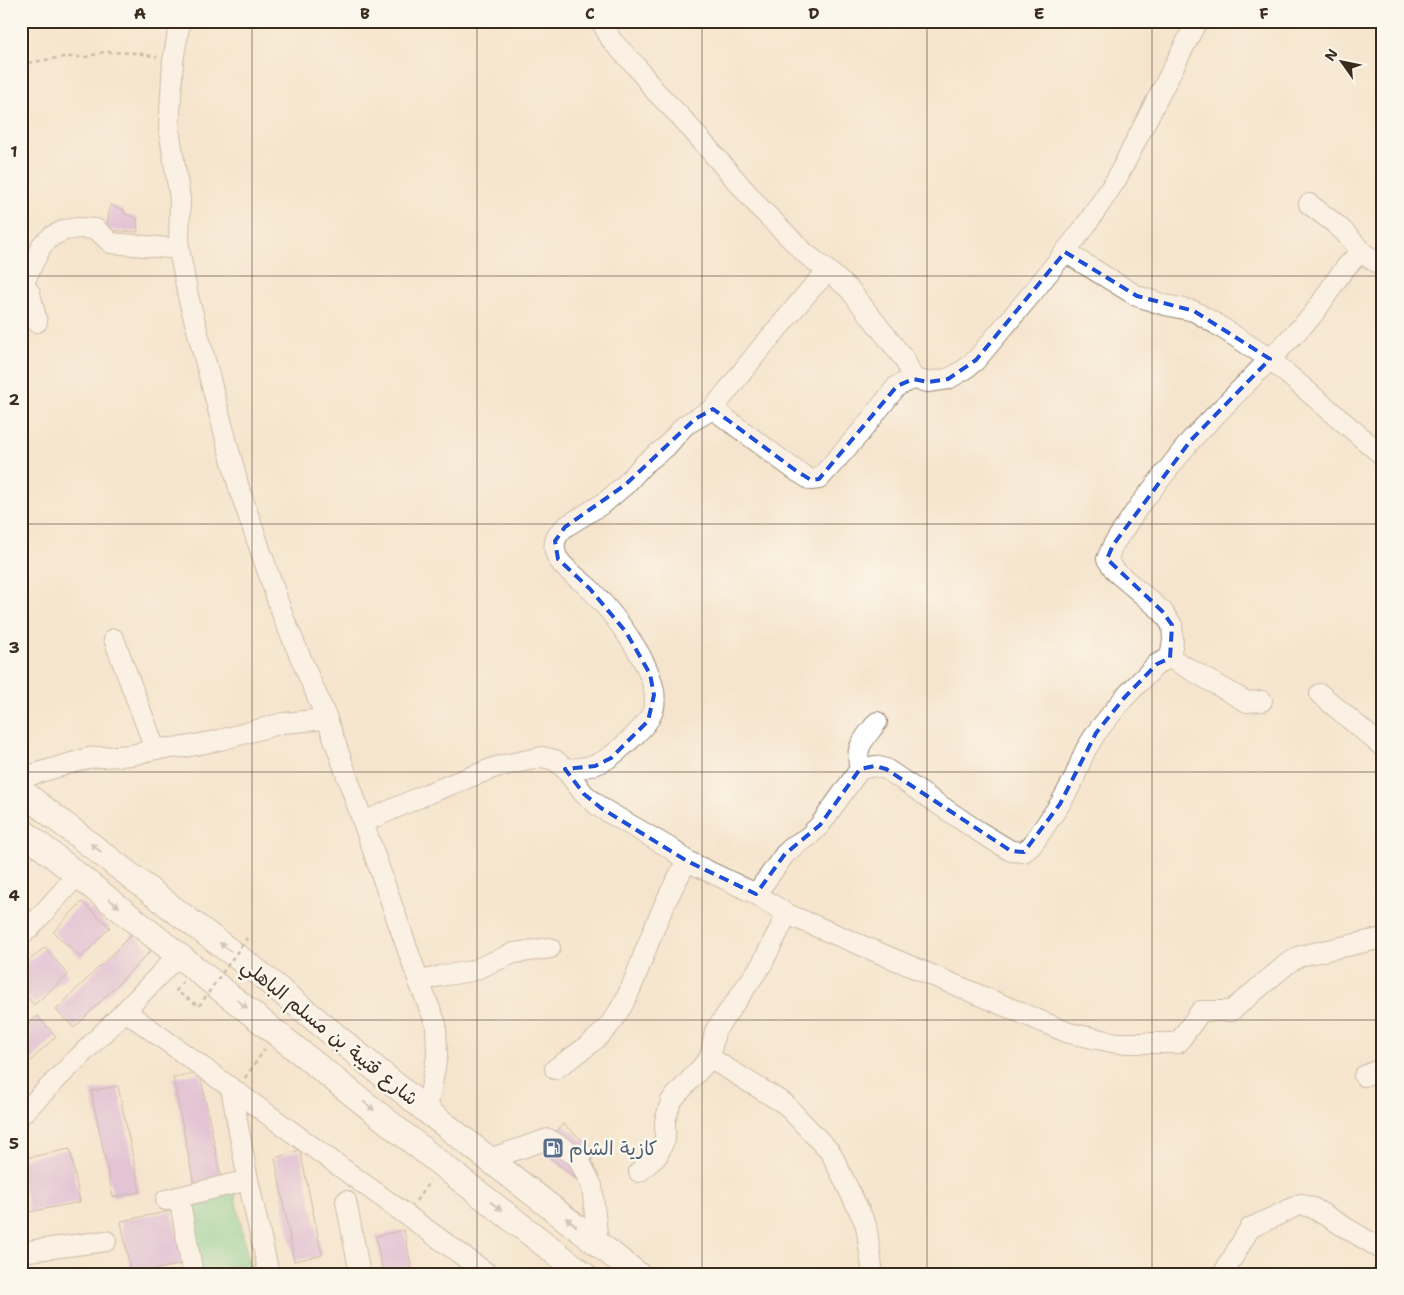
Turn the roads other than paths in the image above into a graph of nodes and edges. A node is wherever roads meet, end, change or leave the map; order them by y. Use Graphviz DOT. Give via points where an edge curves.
graph roads {
  1 [pos="180,21"];
  2 [pos="601,21"];
  3 [pos="1197,21"];
  4 [pos="1309,204"];
  5 [pos="180,249"];
  6 [pos="1065,252"];
  7 [pos="1361,253"];
  8 [pos="1383,265"];
  9 [pos="828,271"];
  10 [pos="22,284"];
  11 [pos="37,322"];
  12 [pos="1270,359"];
  13 [pos="913,378"];
  14 [pos="714,409"];
  15 [pos="1383,456"];
  16 [pos="114,639"];
  17 [pos="1170,658"];
  18 [pos="1320,694"];
  19 [pos="1262,701"];
  20 [pos="327,719"];
  21 [pos="877,722"];
  22 [pos="1383,747"];
  23 [pos="155,749"];
  24 [pos="565,769"];
  25 [pos="860,769"];
  26 [pos="21,778"];
  27 [pos="21,791"];
  28 [pos="364,822"];
  29 [pos="21,830"];
  30 [pos="687,861"];
  31 [pos="78,874"];
  32 [pos="756,894"];
  33 [pos="787,914"];
  34 [pos="21,934"];
  35 [pos="1383,938"];
  36 [pos="550,948"];
  37 [pos="178,955"];
  38 [pos="419,982"];
  39 [pos="125,1011"];
  40 [pos="710,1058"];
  41 [pos="1383,1068"];
  42 [pos="555,1069"];
  43 [pos="1364,1076"];
  44 [pos="233,1090"];
  45 [pos="427,1111"];
  46 [pos="21,1115"];
  47 [pos="489,1159"];
  48 [pos="639,1172"];
  49 [pos="248,1180"];
  50 [pos="346,1201"];
  51 [pos="106,1241"];
  52 [pos="598,1243"];
  53 [pos="1383,1250"];
  54 [pos="21,1252"];
  55 [pos="193,1274"];
  56 [pos="269,1274"];
  57 [pos="360,1274"];
  58 [pos="488,1274"];
  59 [pos="583,1274"];
  60 [pos="637,1274"];
  61 [pos="873,1274"];
  62 [pos="1223,1274"];
  1 -- 5 [label="street" via="173,61 169,128 180,199"];
  2 -- 9 [label="street" via="612,42 760,208"];
  3 -- 6 [label="street" via="1116,180"];
  4 -- 7 [label="street" via="1355,243"];
  5 -- 10 [label="street" via="111,243 96,229 65,230 42,245"];
  5 -- 20 [label="street" via="188,296 238,488 284,619"];
  6 -- 12 [label="street" via="1137,296 1194,311"];
  6 -- 13 [label="street" via="992,342 964,370 948,379 928,382"];
  7 -- 8 [label="street"];
  7 -- 12 [label="street" via="1340,275 1311,317"];
  9 -- 13 [label="street" via="849,289 890,339 906,360"];
  9 -- 14 [label="street" via="757,353"];
  10 -- 11 [label="street" via="30,293"];
  12 -- 15 [label="street"];
  12 -- 17 [label="street" via="1191,440 1113,544 1107,559 1116,572 1162,610 1172,625"];
  13 -- 14 [label="street" via="897,386 819,479 810,480 794,470"];
  14 -- 24 [label="street" via="685,425 625,485 604,503 565,527 555,541 558,559 590,589 626,632 650,674 654,695 654,709 648,721 611,758 595,766"];
  16 -- 23 [label="street"];
  17 -- 19 [label="street" via="1247,702"];
  17 -- 25 [label="street" via="1157,664 1124,698 1096,734 1060,804 1024,852 1011,851 978,832 886,769 875,766"];
  18 -- 22 [label="street"];
  20 -- 23 [label="street" via="283,723 197,745"];
  20 -- 28 [label="street"];
  21 -- 25 [label="street" via="859,749"];
  23 -- 26 [label="street" via="132,755 88,758"];
  24 -- 28 [label="street" via="555,760 542,757 520,760 429,793"];
  24 -- 30 [label="street" via="584,794 601,808"];
  25 -- 32 [label="street" via="820,825 785,854"];
  45 -- 27 [label="main road, شارع قتيبة بن مسلم الباهلي, one-way" via="255,970"];
  28 -- 38 [label="street"];
  29 -- 31 [label="main road, شارع قتيبة بن مسلم الباهلي"];
  30 -- 32 [label="street"];
  30 -- 42 [label="street" via="622,1006 595,1039"];
  31 -- 34 [label="street"];
  31 -- 37 [label="main road, شارع قتيبة بن مسلم الباهلي, one-way"];
  32 -- 33 [label="street"];
  33 -- 35 [label="street" via="1069,1033 1117,1043 1178,1043 1201,1011 1231,1011 1300,956"];
  33 -- 40 [label="street" via="762,964 715,1031"];
  36 -- 38 [label="street" via="514,953 472,971"];
  37 -- 39 [label="street"];
  37 -- 59 [label="main road, شارع قتيبة بن مسلم الباهلي, one-way"];
  38 -- 45 [label="street" via="436,1024 437,1056"];
  39 -- 44 [label="street"];
  39 -- 46 [label="street"];
  40 -- 48 [label="street" via="671,1101 665,1121 665,1139 657,1156"];
  40 -- 61 [label="street" via="785,1104 831,1153 866,1225"];
  41 -- 43 [label="street"];
  44 -- 49 [label="street"];
  44 -- 58 [label="street"];
  45 -- 47 [label="main road, شارع قتيبة بن مسلم الباهلي"];
  52 -- 47 [label="main road, شارع قتيبة بن مسلم الباهلي, one-way"];
  47 -- 52 [label="street" via="548,1139 577,1156 592,1186"];
  49 -- 55 [label="street" via="173,1199"];
  49 -- 56 [label="street"];
  50 -- 57 [label="street"];
  51 -- 54 [label="street"];
  52 -- 60 [label="main road, شارع قتيبة بن مسلم الباهلي"];
  53 -- 62 [label="street" via="1301,1204 1250,1228"];
}
